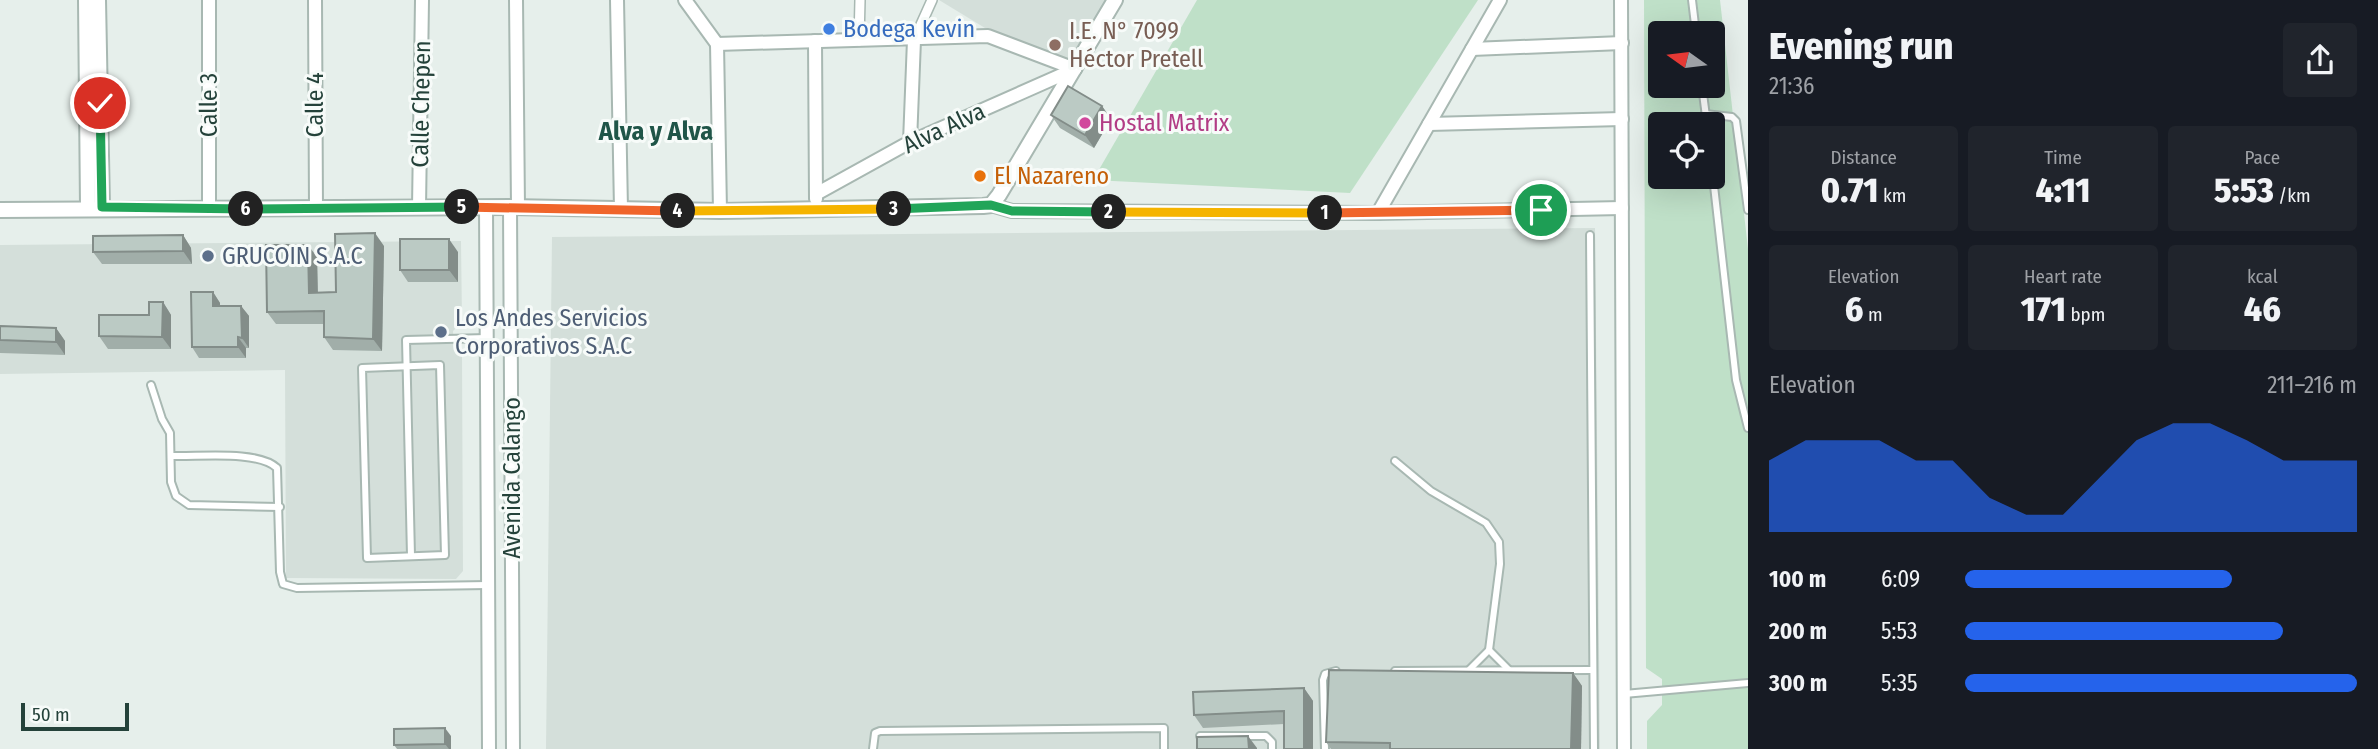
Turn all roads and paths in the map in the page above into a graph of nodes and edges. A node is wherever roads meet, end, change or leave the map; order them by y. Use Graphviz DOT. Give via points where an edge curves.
graph roads {
  1 [pos="86,0"];
  2 [pos="98,0"];
  3 [pos="209,0"];
  4 [pos="314,0"];
  5 [pos="422,0"];
  6 [pos="516,0"];
  7 [pos="617,0"];
  8 [pos="685,0"];
  9 [pos="860,0"];
  10 [pos="932,0"];
  11 [pos="1115,0"];
  12 [pos="1500,0"];
  13 [pos="1621,0"];
  14 [pos="1692,0"];
  15 [pos="1695,21"];
  16 [pos="914,40"];
  17 [pos="815,41"];
  18 [pos="859,41"];
  19 [pos="1622,43"];
  20 [pos="717,44"];
  21 [pos="1472,49"];
  22 [pos="1075,69"];
  23 [pos="1725,116"];
  24 [pos="1622,120"];
  25 [pos="1429,124"];
  26 [pos="910,142"];
  27 [pos="1714,189"];
  28 [pos="816,194"];
  29 [pos="991,205"];
  30 [pos="95,207"];
  31 [pos="486,207"];
  32 [pos="514,207"];
  33 [pos="419,208"];
  34 [pos="1622,208"];
  35 [pos="0,209"];
  36 [pos="209,209"];
  37 [pos="316,209"];
  38 [pos="621,209"];
  39 [pos="1748,209"];
  40 [pos="816,210"];
  41 [pos="720,211"];
  42 [pos="1378,213"];
  43 [pos="1590,235"];
  44 [pos="486,338"];
  45 [pos="407,366"];
  46 [pos="151,385"];
  47 [pos="1748,428"];
  48 [pos="173,456"];
  49 [pos="1395,461"];
  50 [pos="280,507"];
  51 [pos="411,556"];
  52 [pos="488,585"];
  53 [pos="1489,650"];
  54 [pos="1468,670"];
  55 [pos="1509,670"];
  56 [pos="1593,670"];
  57 [pos="1347,671"];
  58 [pos="1388,671"];
  59 [pos="1748,682"];
  60 [pos="1624,694"];
  61 [pos="1200,736"];
  62 [pos="489,749"];
  63 [pos="513,749"];
  64 [pos="873,749"];
  65 [pos="1164,749"];
  66 [pos="1272,749"];
  67 [pos="1325,749"];
  68 [pos="1594,749"];
  69 [pos="1624,749"];
  1 -- 30 [label="street"];
  2 -- 30 [label="street"];
  3 -- 36 [label="street, Calle 3"];
  4 -- 37 [label="street, Calle 4"];
  5 -- 33 [label="street, Calle Chepen"];
  6 -- 32 [label="street, Avenida Calango"];
  7 -- 38 [label="street"];
  8 -- 20 [label="street"];
  9 -- 18 [label="street"];
  10 -- 16 [label="street"];
  11 -- 22 [label="street"];
  12 -- 21 [label="street"];
  13 -- 19 [label="street"];
  14 -- 15 [label="lane"];
  16 -- 18 [label="street"];
  16 -- 22 [label="street" via="988,36"];
  16 -- 26 [label="street"];
  17 -- 18 [label="street"];
  17 -- 20 [label="street"];
  17 -- 28 [label="street"];
  19 -- 21 [label="street"];
  19 -- 24 [label="street"];
  20 -- 41 [label="street"];
  21 -- 25 [label="street"];
  22 -- 26 [label="street, Alva Alva"];
  22 -- 29 [label="street"];
  23 -- 39 [label="lane" via="1736,121"];
  24 -- 25 [label="street"];
  24 -- 34 [label="street"];
  25 -- 42 [label="street"];
  26 -- 28 [label="street, Alva Alva"];
  27 -- 47 [label="lane" via="1736,380"];
  28 -- 40 [label="street"];
  29 -- 40 [label="street"];
  29 -- 42 [label="street" via="1012,211"];
  30 -- 35 [label="street"];
  30 -- 36 [label="street"];
  31 -- 32 [label="street"];
  31 -- 33 [label="street"];
  31 -- 44 [label="street, Avenida Calango"];
  32 -- 38 [label="street"];
  32 -- 63 [label="street, Avenida Calango"];
  33 -- 37 [label="street"];
  34 -- 42 [label="street"];
  34 -- 60 [label="street"];
  36 -- 37 [label="street"];
  38 -- 41 [label="street"];
  40 -- 41 [label="street"];
  43 -- 56 [label="lane"];
  44 -- 45 [label="lane" via="406,340"];
  44 -- 52 [label="street, Avenida Calango"];
  45 -- 51 [label="lane"];
  45 -- 51 [label="lane" via="440,365 445,555"];
  45 -- 51 [label="lane" via="362,368 367,558"];
  46 -- 48 [label="lane" via="170,433"];
  48 -- 50 [label="lane" via="271,462 277,468"];
  48 -- 50 [label="lane" via="171,482 176,496 189,505"];
  49 -- 53 [label="lane" via="1432,491 1486,523 1499,542"];
  50 -- 52 [label="lane" via="284,584 297,588"];
  52 -- 62 [label="street, Avenida Calango"];
  53 -- 54 [label="lane"];
  53 -- 55 [label="lane"];
  54 -- 55 [label="lane"];
  54 -- 58 [label="lane"];
  55 -- 56 [label="lane"];
  56 -- 68 [label="lane"];
  57 -- 67 [label="lane" via="1325,674 1323,680"];
  59 -- 60 [label="lane"];
  60 -- 69 [label="street"];
  61 -- 66 [label="lane" via="1266,736"];
  64 -- 65 [label="lane" via="875,733 880,731 1164,728"];
}
